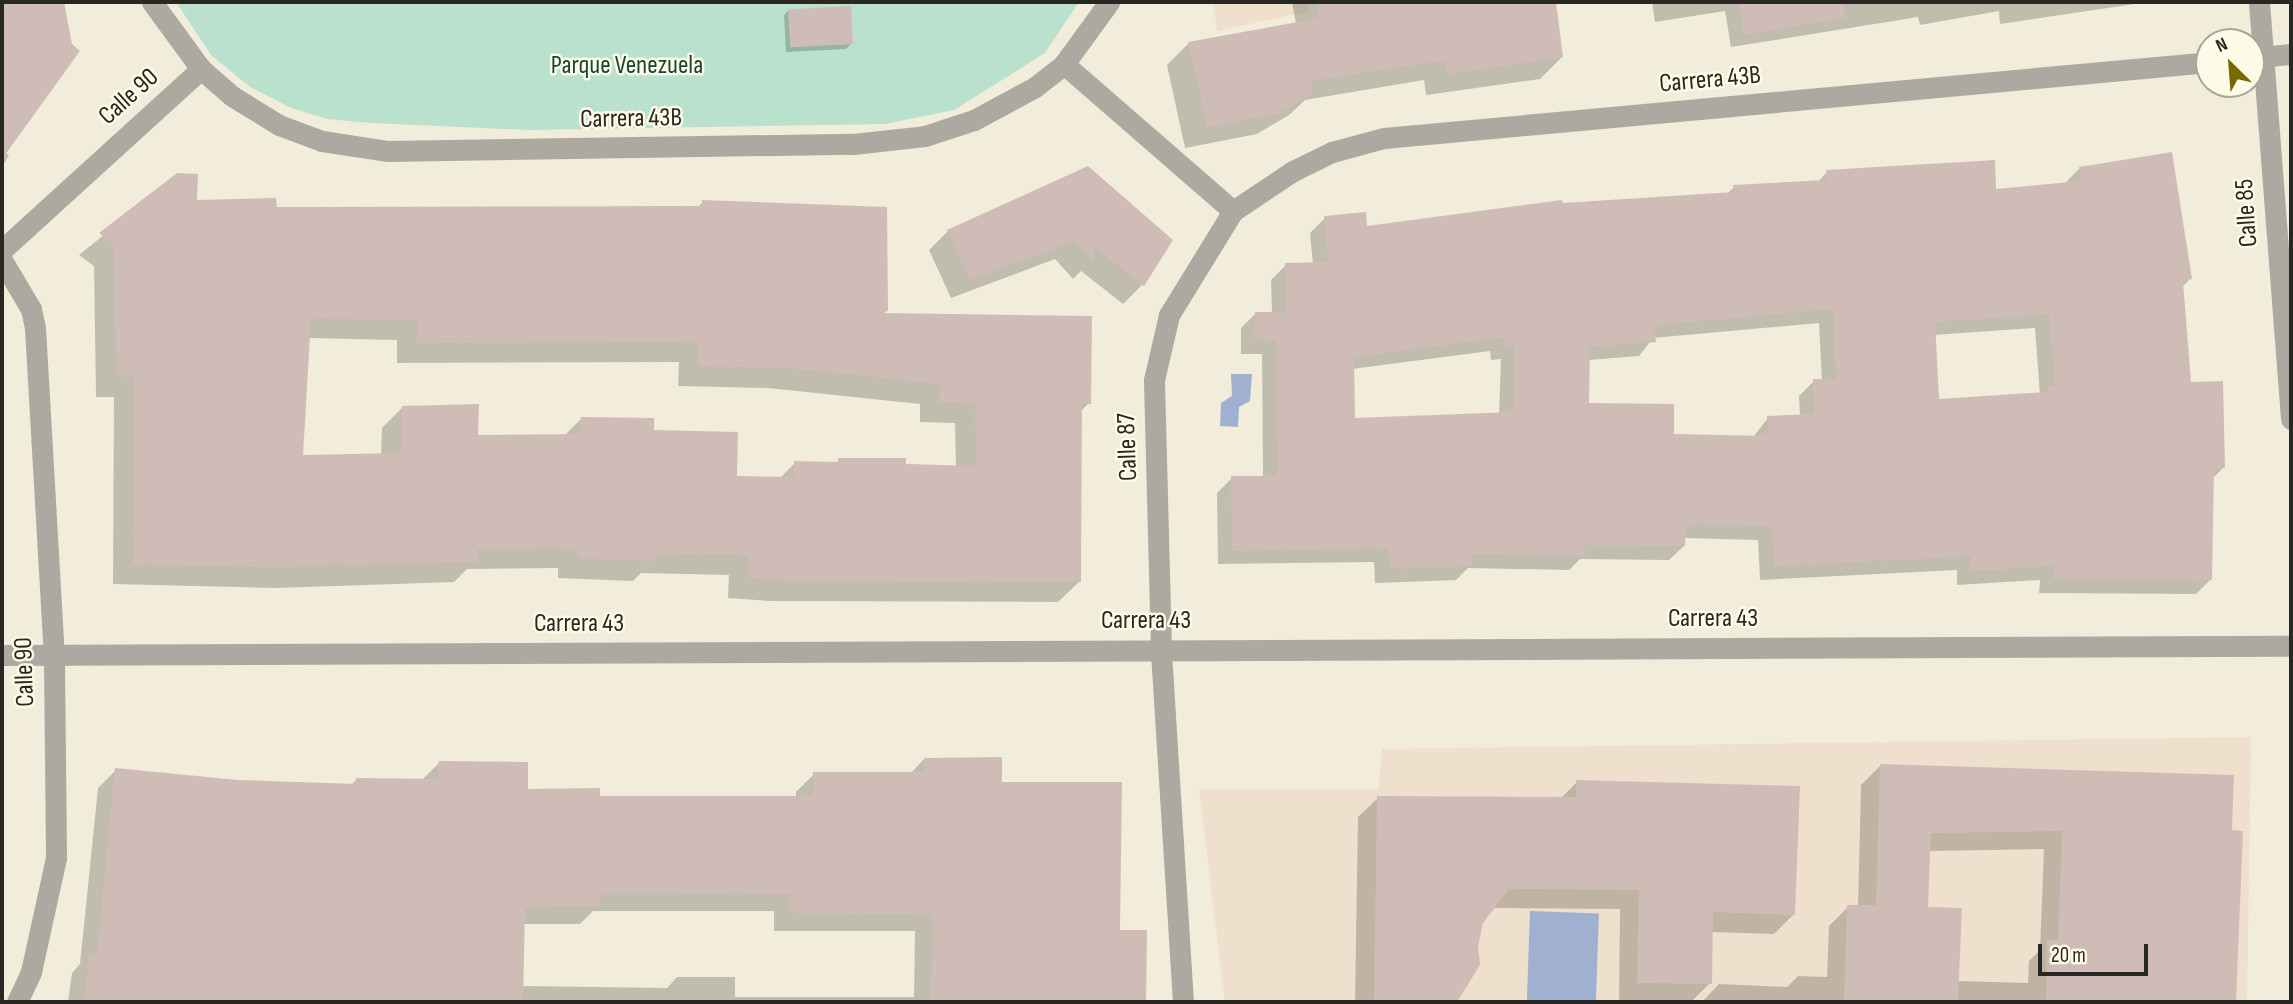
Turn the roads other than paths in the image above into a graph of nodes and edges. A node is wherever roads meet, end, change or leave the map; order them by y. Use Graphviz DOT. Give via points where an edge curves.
graph roads {
  1 [pos="152,2"];
  2 [pos="1109,2"];
  3 [pos="2259,2"];
  4 [pos="2258,28"];
  5 [pos="2291,54"];
  6 [pos="2265,57"];
  7 [pos="2195,63"];
  8 [pos="1064,64"];
  9 [pos="201,69"];
  10 [pos="2261,98"];
  11 [pos="1233,211"];
  12 [pos="2,250"];
  13 [pos="2,260"];
  14 [pos="2291,419"];
  15 [pos="2291,646"];
  16 [pos="1161,649"];
  17 [pos="53,654"];
  18 [pos="2,655"];
  19 [pos="17,1002"];
  20 [pos="1183,1002"];
  1 -- 9 [label="street, Calle 90"];
  2 -- 8 [label="street"];
  3 -- 4 [label="street, Calle 85"];
  5 -- 6 [label="street"];
  7 -- 11 [label="street, Carrera 43B" via="1384,138 1322,156 1264,187"];
  8 -- 9 [label="street, Carrera 43B" via="1004,106 925,136 853,144 388,151 322,141 279,125 232,96"];
  8 -- 11 [label="street"];
  9 -- 12 [label="street, Calle 90"];
  10 -- 14 [label="street, Calle 85"];
  11 -- 16 [label="street, Calle 87" via="1169,315 1157,359"];
  13 -- 17 [label="street, Calle 90" via="31,309 36,336"];
  15 -- 16 [label="street, Carrera 43"];
  16 -- 17 [label="street, Carrera 43"];
  16 -- 20 [label="street, Calle 87"];
  17 -- 18 [label="street, Carrera 43"];
  17 -- 19 [label="street, Calle 90" via="56,858 31,972"];
}
